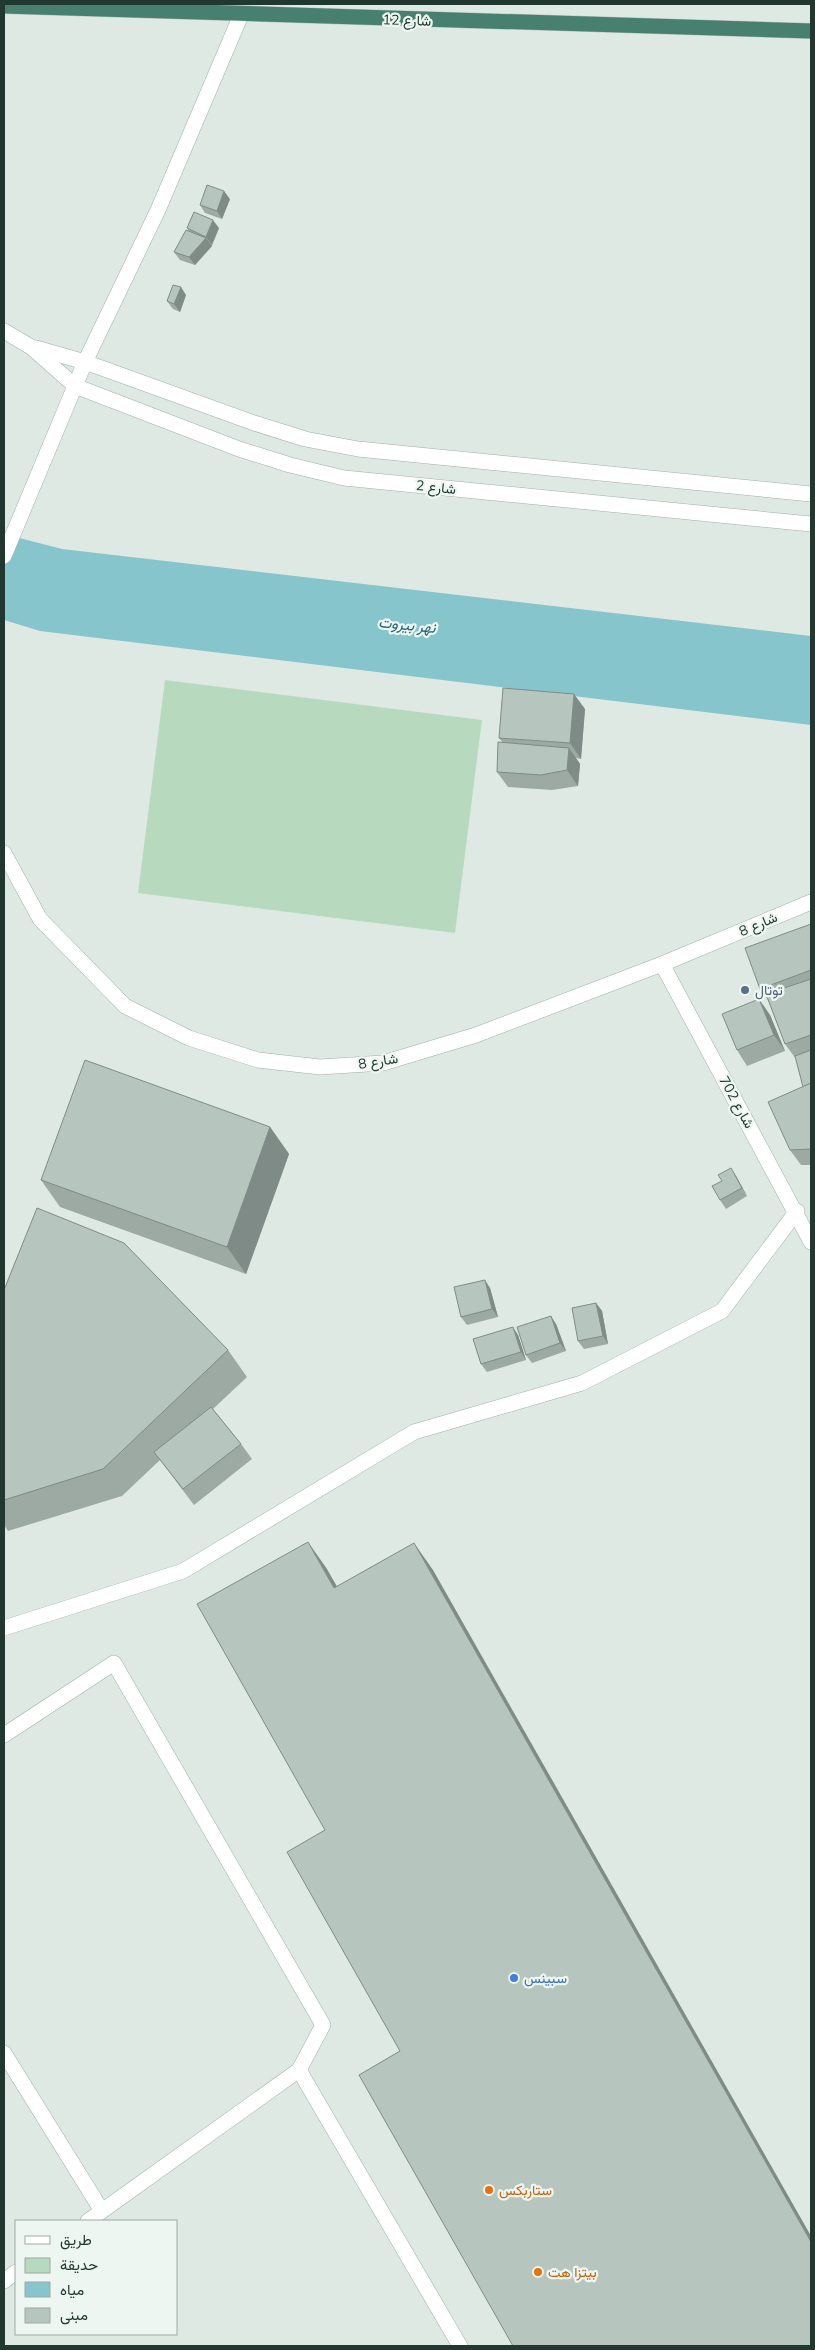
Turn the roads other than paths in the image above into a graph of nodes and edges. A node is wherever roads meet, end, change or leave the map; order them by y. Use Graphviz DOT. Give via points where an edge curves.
graph roads {
  1 [pos="4,6"];
  2 [pos="241,15"];
  3 [pos="811,31"];
  4 [pos="4,331"];
  5 [pos="31,347"];
  6 [pos="85,362"];
  7 [pos="75,386"];
  8 [pos="811,494"];
  9 [pos="811,524"];
  10 [pos="4,556"];
  11 [pos="4,853"];
  12 [pos="811,902"];
  13 [pos="662,964"];
  14 [pos="796,1211"];
  15 [pos="811,1242"];
  16 [pos="4,1628"];
  17 [pos="4,1735"];
  18 [pos="4,2053"];
  19 [pos="299,2070"];
  20 [pos="102,2211"];
  21 [pos="89,2220"];
  22 [pos="15,2273"];
  23 [pos="4,2281"];
  24 [pos="460,2346"];
  1 -- 2 [label="highway, شارع 12"];
  2 -- 3 [label="highway, شارع 12"];
  2 -- 6 [label="street" via="158,210"];
  4 -- 5 [label="street"];
  5 -- 6 [label="street"];
  5 -- 7 [label="street"];
  6 -- 7 [label="street"];
  6 -- 8 [label="street" via="254,423 305,439 358,449"];
  7 -- 9 [label="street, شارع 2" via="239,449 344,478"];
  7 -- 10 [label="street"];
  11 -- 13 [label="street, شارع 8" via="40,919 125,1006 189,1038 258,1060 320,1068 383,1063 476,1035"];
  12 -- 13 [label="street, شارع 8"];
  13 -- 14 [label="street, شارع 702"];
  14 -- 15 [label="street, شارع 702"];
  14 -- 16 [label="street" via="722,1311 582,1383 414,1432 182,1571"];
  17 -- 19 [label="street" via="114,1663 324,2025"];
  18 -- 20 [label="street"];
  19 -- 20 [label="street"];
  19 -- 24 [label="street"];
  20 -- 21 [label="street"];
  22 -- 23 [label="street"];
}
